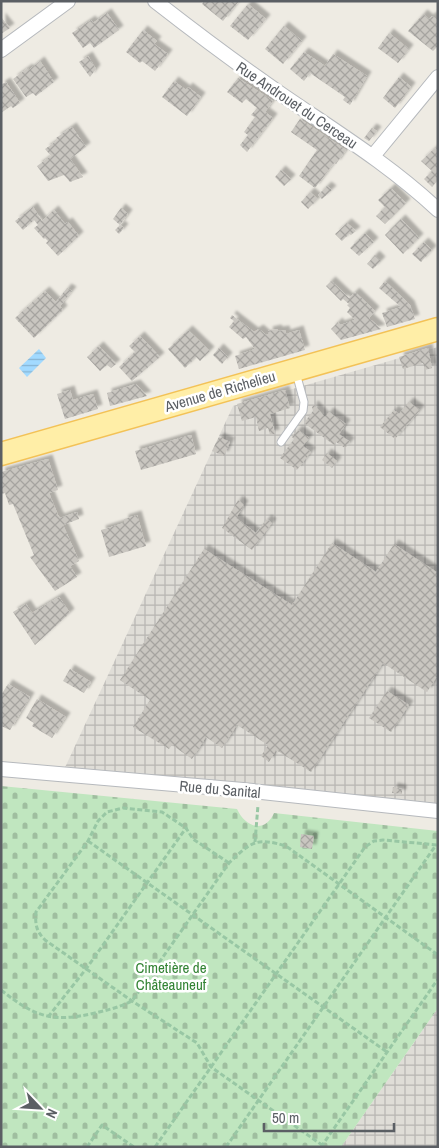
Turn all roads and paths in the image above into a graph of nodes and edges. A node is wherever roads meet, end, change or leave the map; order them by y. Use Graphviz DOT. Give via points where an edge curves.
graph roads {
  1 [pos="68,1"];
  2 [pos="155,1"];
  3 [pos="1,50"];
  4 [pos="438,77"];
  5 [pos="373,156"];
  6 [pos="438,210"];
  7 [pos="438,329"];
  8 [pos="295,370"];
  9 [pos="281,442"];
  10 [pos="1,454"];
  11 [pos="1,769"];
  12 [pos="259,792"];
  13 [pos="438,811"];
  14 [pos="186,828"];
  15 [pos="88,841"];
  16 [pos="255,842"];
  17 [pos="437,845"];
  18 [pos="229,863"];
  19 [pos="146,882"];
  20 [pos="340,884"];
  21 [pos="193,914"];
  22 [pos="386,918"];
  23 [pos="438,955"];
  24 [pos="86,969"];
  25 [pos="277,974"];
  26 [pos="438,979"];
  27 [pos="1,990"];
  28 [pos="132,1001"];
  29 [pos="324,1007"];
  30 [pos="48,1017"];
  31 [pos="387,1052"];
  32 [pos="211,1067"];
  33 [pos="259,1101"];
  34 [pos="322,1146"];
  35 [pos="87,1147"];
  36 [pos="134,1147"];
  37 [pos="155,1147"];
  38 [pos="226,1147"];
  1 -- 3 [label="street"];
  2 -- 5 [label="street, Rue Androuet du Cerceau" via="238,64"];
  4 -- 5 [label="street"];
  5 -- 6 [label="street, Rue Androuet du Cerceau"];
  7 -- 8 [label="main road, Avenue de Richelieu"];
  8 -- 9 [label="lane" via="304,402 303,411"];
  8 -- 10 [label="main road, Avenue de Richelieu"];
  11 -- 12 [label="street, Rue du Sanital"];
  12 -- 13 [label="street, Rue du Sanital"];
  12 -- 16 [label="path"];
  14 -- 15 [label="path" via="162,812 123,808 107,812 98,821"];
  14 -- 18 [label="path" via="193,839"];
  14 -- 19 [label="path"];
  15 -- 19 [label="path"];
  15 -- 24 [label="path" via="36,912 35,923 45,940"];
  16 -- 18 [label="path"];
  16 -- 20 [label="path" via="286,846"];
  17 -- 20 [label="path" via="374,841 365,847"];
  17 -- 22 [label="path"];
  18 -- 21 [label="path"];
  19 -- 21 [label="path"];
  19 -- 24 [label="path"];
  20 -- 22 [label="path"];
  20 -- 25 [label="path"];
  21 -- 25 [label="path"];
  21 -- 28 [label="path"];
  22 -- 23 [label="path"];
  22 -- 29 [label="path"];
  24 -- 28 [label="path"];
  24 -- 30 [label="path"];
  25 -- 29 [label="path"];
  25 -- 32 [label="path"];
  26 -- 31 [label="path"];
  27 -- 30 [label="path" via="18,1004"];
  28 -- 30 [label="path" via="80,1016"];
  28 -- 32 [label="path" via="198,1043"];
  29 -- 31 [label="path"];
  29 -- 33 [label="path"];
  31 -- 34 [label="path"];
  32 -- 33 [label="path"];
  32 -- 37 [label="path"];
  33 -- 34 [label="path"];
  33 -- 38 [label="path"];
  35 -- 36 [label="path" via="102,1126"];
}
